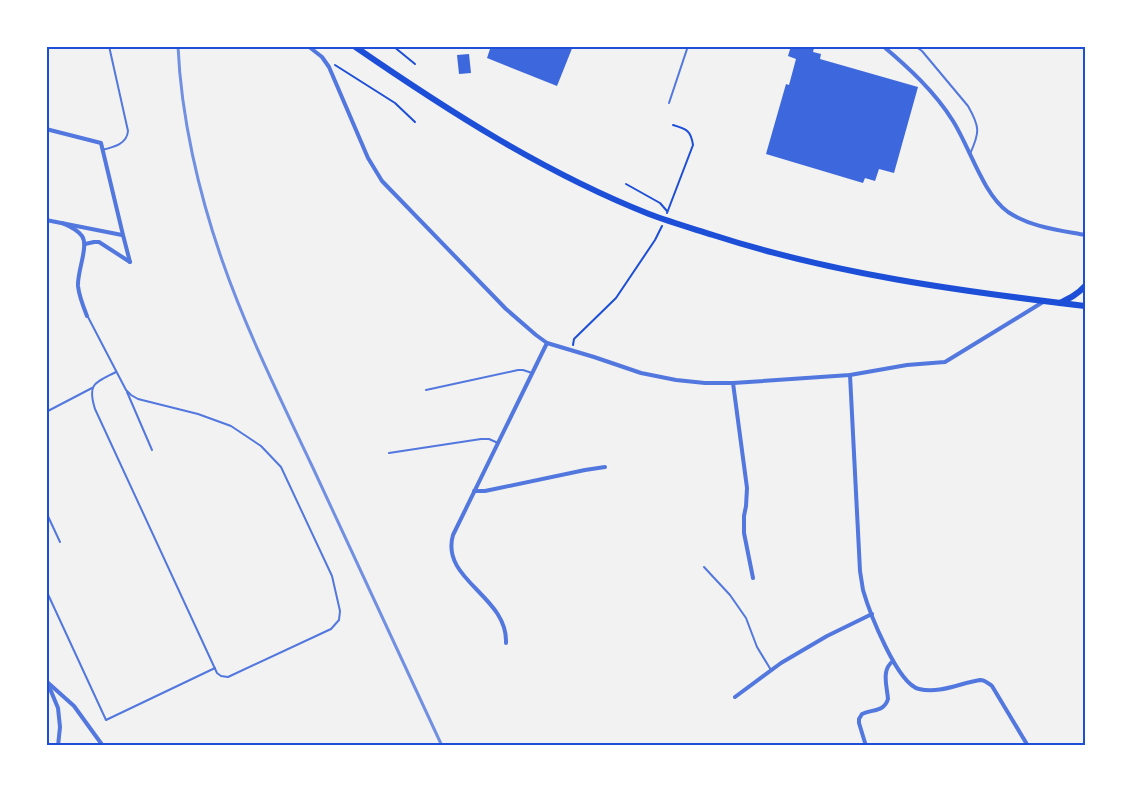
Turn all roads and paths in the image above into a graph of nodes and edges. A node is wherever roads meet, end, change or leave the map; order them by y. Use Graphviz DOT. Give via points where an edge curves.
graph roads {
  1 [pos="108,46"];
  2 [pos="308,46"];
  3 [pos="354,46"];
  4 [pos="393,46"];
  5 [pos="688,46"];
  6 [pos="882,46"];
  7 [pos="915,46"];
  8 [pos="322,57"];
  9 [pos="416,64"];
  10 [pos="669,103"];
  11 [pos="415,122"];
  12 [pos="673,126"];
  13 [pos="46,129"];
  14 [pos="102,150"];
  15 [pos="970,154"];
  16 [pos="626,184"];
  17 [pos="668,212"];
  18 [pos="46,220"];
  19 [pos="62,223"];
  20 [pos="122,235"];
  21 [pos="1085,235"];
  22 [pos="85,244"];
  23 [pos="1085,286"];
  24 [pos="1043,302"];
  25 [pos="1060,303"];
  26 [pos="1085,306"];
  27 [pos="87,316"];
  28 [pos="547,343"];
  29 [pos="571,350"];
  30 [pos="116,372"];
  31 [pos="532,373"];
  32 [pos="850,375"];
  33 [pos="733,383"];
  34 [pos="92,388"];
  35 [pos="126,390"];
  36 [pos="426,390"];
  37 [pos="46,412"];
  38 [pos="498,443"];
  39 [pos="152,450"];
  40 [pos="389,453"];
  41 [pos="605,467"];
  42 [pos="474,491"];
  43 [pos="47,515"];
  44 [pos="60,542"];
  45 [pos="704,567"];
  46 [pos="753,578"];
  47 [pos="46,590"];
  48 [pos="872,614"];
  49 [pos="506,643"];
  50 [pos="893,661"];
  51 [pos="215,668"];
  52 [pos="771,670"];
  53 [pos="47,681"];
  54 [pos="735,696"];
  55 [pos="58,746"];
  56 [pos="103,746"];
  57 [pos="866,746"];
  58 [pos="1028,746"];
  1 -- 14 [label="lane" via="128,131 120,144"];
  2 -- 8 [label="street"];
  3 -- 24 [label="main road" via="530,157 623,203 682,226 844,270"];
  4 -- 9 [label="path"];
  5 -- 10 [label="lane"];
  6 -- 15 [label="street" via="938,100 954,122"];
  7 -- 15 [label="lane" via="968,106 978,128"];
  8 -- 11 [label="path" via="395,103"];
  8 -- 28 [label="street" via="368,158 382,181 506,308"];
  12 -- 17 [label="path" via="689,132 693,145"];
  13 -- 14 [label="street" via="101,143"];
  14 -- 20 [label="street"];
  15 -- 21 [label="street" via="994,199 1007,211 1047,228"];
  16 -- 17 [label="path" via="660,203"];
  17 -- 29 [label="path" via="656,240 616,298 574,339"];
  18 -- 19 [label="street"];
  19 -- 20 [label="street"];
  19 -- 22 [label="street" via="80,234"];
  20 -- 22 [label="street" via="130,262 99,242"];
  22 -- 27 [label="street" via="78,286"];
  23 -- 25 [label="main road"];
  24 -- 25 [label="main road"];
  24 -- 32 [label="street" via="945,362"];
  25 -- 26 [label="main road"];
  27 -- 30 [label="lane"];
  28 -- 29 [label="street"];
  28 -- 31 [label="street"];
  29 -- 33 [label="street" via="641,373 686,381"];
  30 -- 34 [label="lane"];
  30 -- 35 [label="lane"];
  31 -- 36 [label="lane" via="518,370"];
  31 -- 38 [label="street"];
  32 -- 33 [label="street"];
  32 -- 48 [label="street" via="860,571"];
  33 -- 46 [label="street" via="746,488 743,525"];
  34 -- 37 [label="lane"];
  34 -- 51 [label="lane" via="95,409"];
  35 -- 39 [label="lane"];
  35 -- 51 [label="lane" via="138,399 198,414 230,426 261,446 281,467 332,576 340,611 339,620 331,629 228,677 221,676"];
  38 -- 40 [label="lane" via="481,438"];
  38 -- 42 [label="street"];
  41 -- 42 [label="street"];
  42 -- 49 [label="street" via="453,535 452,554 465,577 498,614 506,630"];
  43 -- 44 [label="lane"];
  45 -- 52 [label="lane" via="746,618 757,647"];
  47 -- 51 [label="lane" via="106,720"];
  48 -- 50 [label="street"];
  48 -- 52 [label="street"];
  50 -- 57 [label="street" via="886,671 887,702 880,709 862,714 859,719"];
  50 -- 58 [label="street" via="908,682 919,689 942,689 980,680 988,682"];
  52 -- 54 [label="street"];
  53 -- 55 [label="street" via="58,708"];
  53 -- 56 [label="street" via="74,706"];
}
